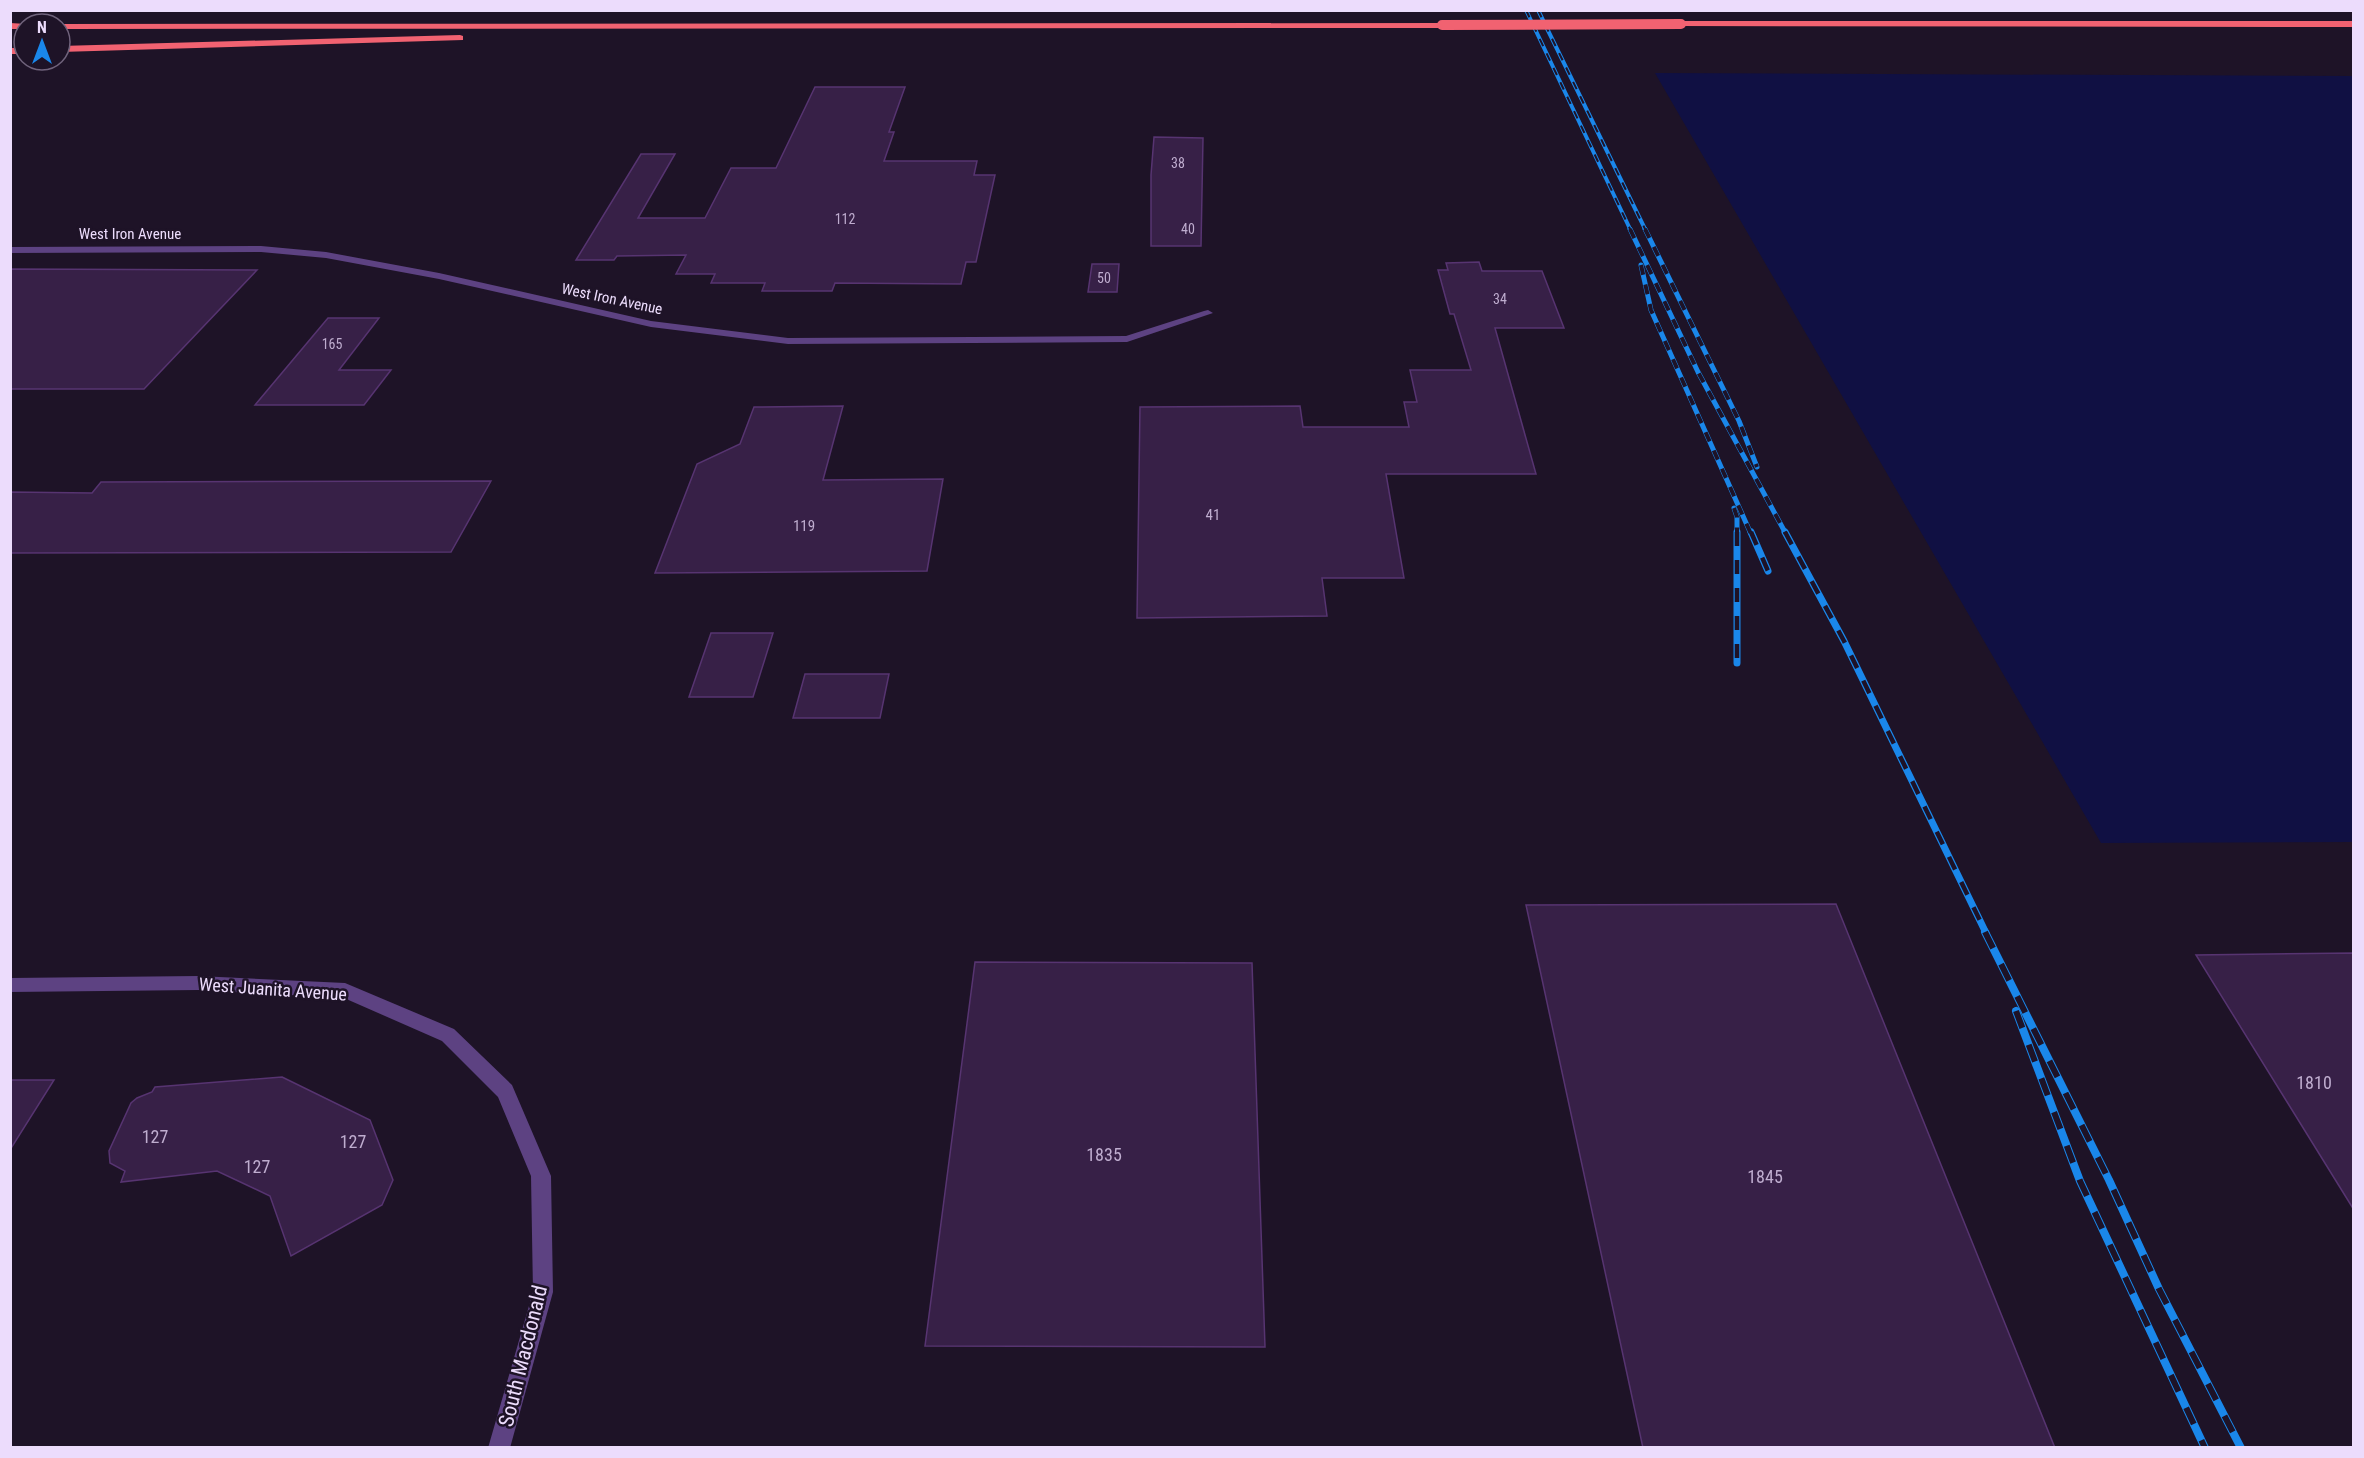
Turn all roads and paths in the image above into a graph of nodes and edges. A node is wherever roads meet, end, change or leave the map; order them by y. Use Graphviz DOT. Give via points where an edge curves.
graph roads {
  1 [pos="1921,24"];
  2 [pos="2354,24"];
  3 [pos="72,26"];
  4 [pos="917,27"];
  5 [pos="2354,32"];
  6 [pos="522,37"];
  7 [pos="474,38"];
  8 [pos="72,49"];
  9 [pos="10,250"];
  10 [pos="1208,313"];
  11 [pos="10,985"];
  12 [pos="506,1090"];
  13 [pos="499,1448"];
  1 -- 2 [label="highway"];
  1 -- 4 [label="highway, bridge"];
  1 -- 5 [label="highway"];
  3 -- 4 [label="highway"];
  4 -- 6 [label="highway"];
  7 -- 8 [label="highway"];
  9 -- 10 [label="street, West Iron Avenue" via="261,249 326,255 651,324 788,341 1127,339"];
  11 -- 12 [label="street, West Juanita Avenue" via="198,983 345,991 448,1035"];
  12 -- 13 [label="street, South Macdonald" via="541,1176 543,1292"];
}
